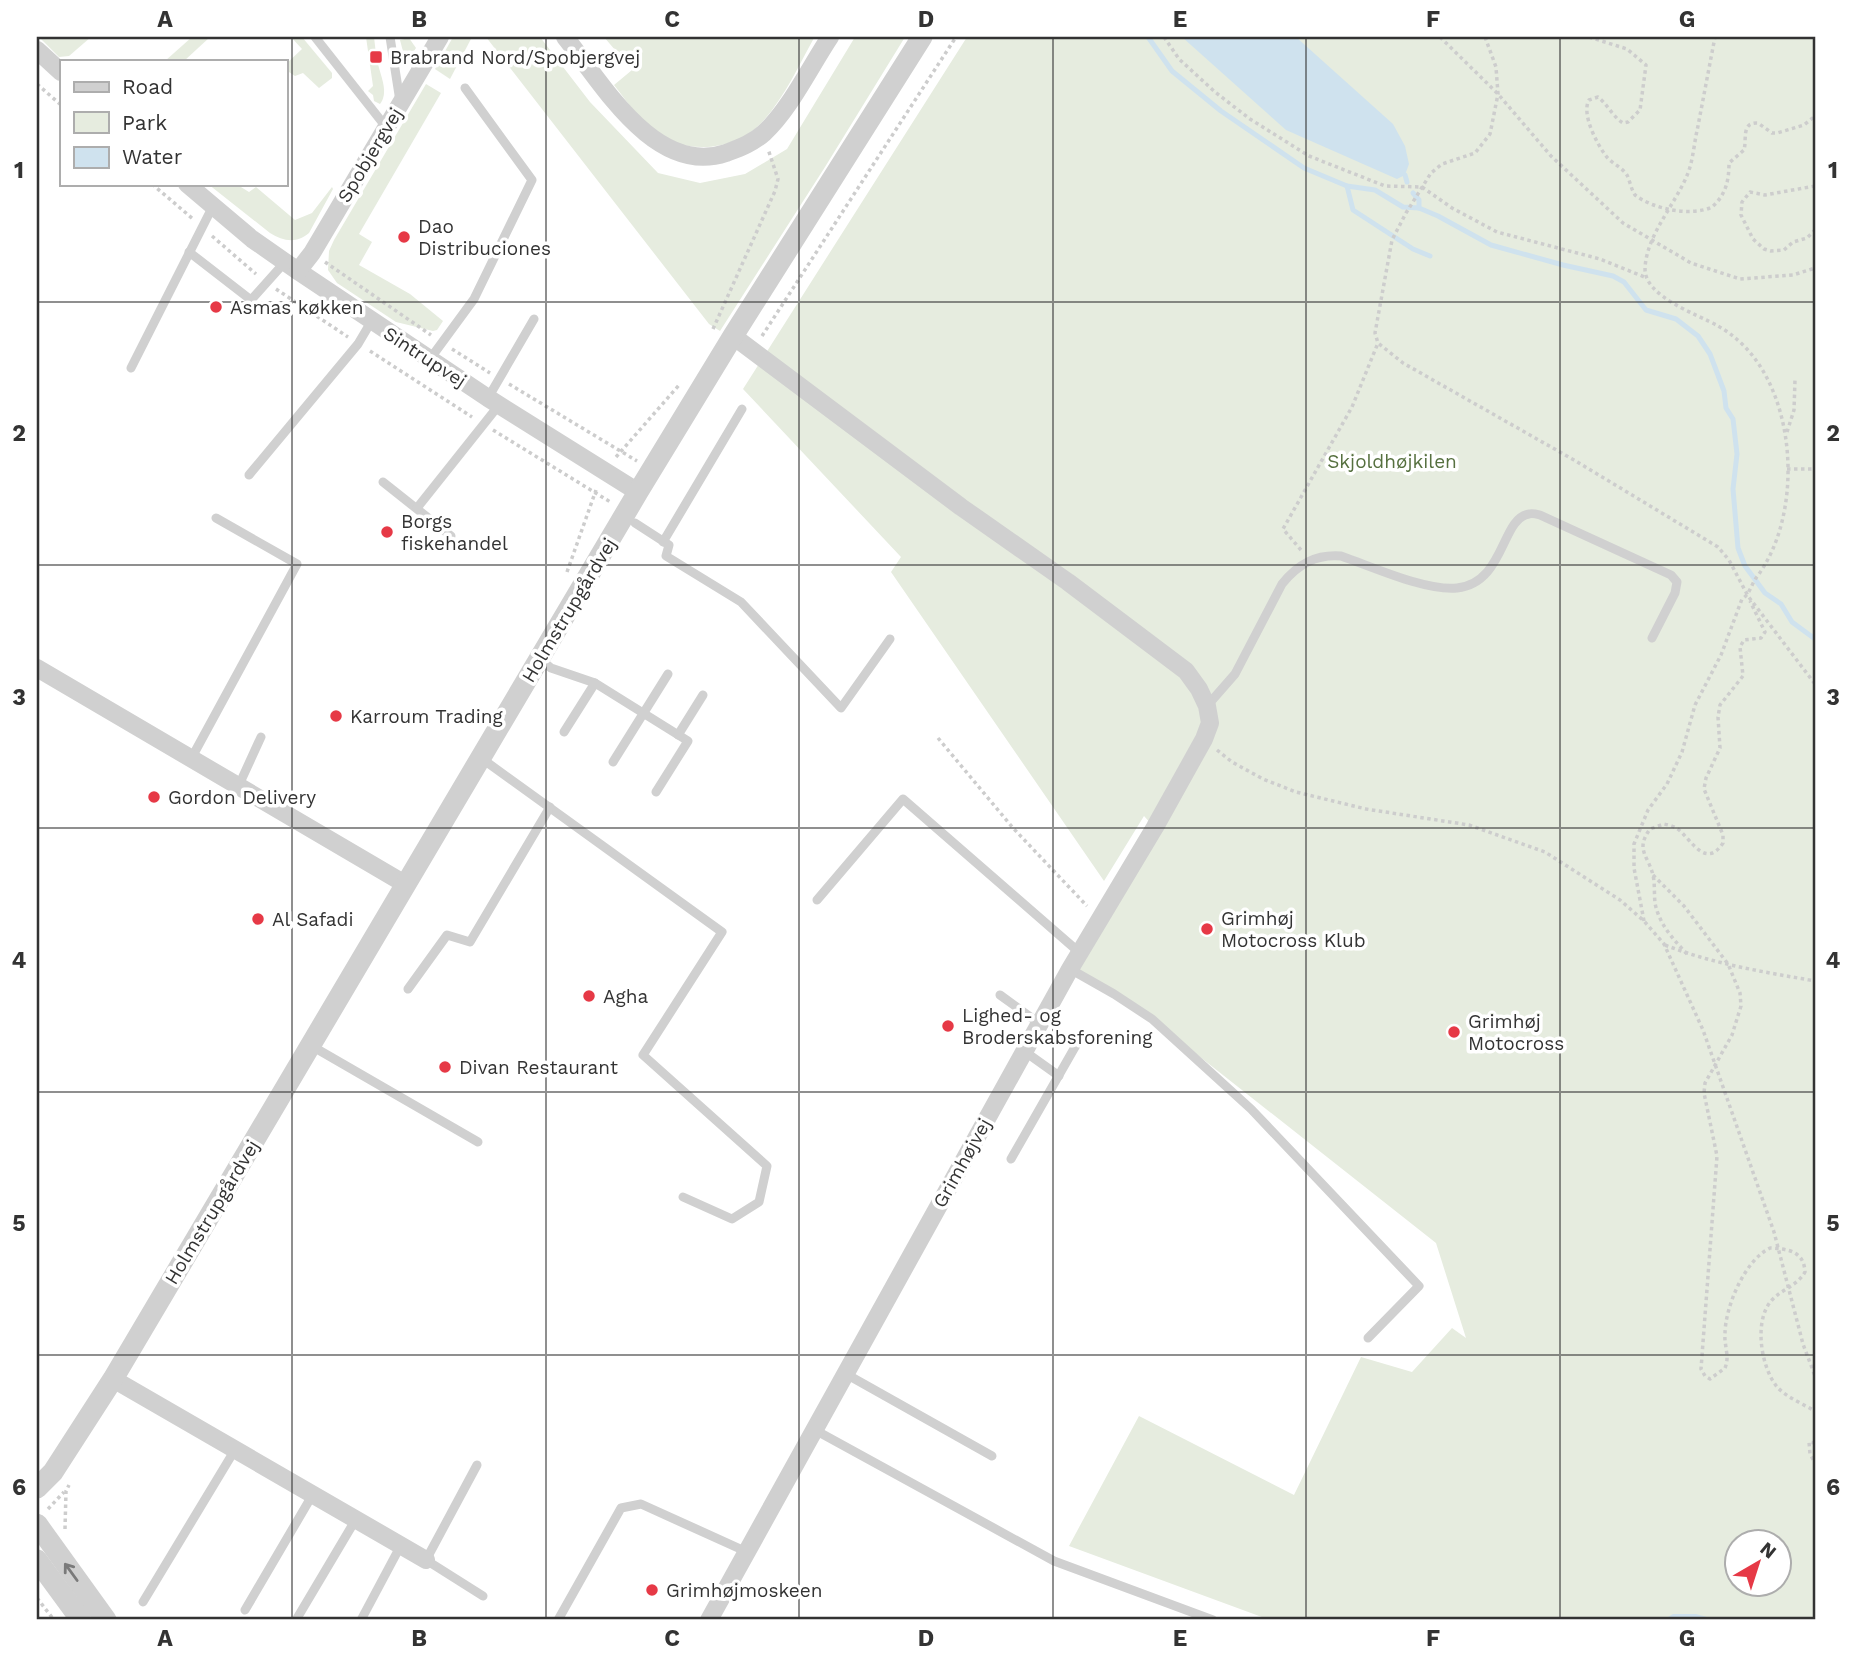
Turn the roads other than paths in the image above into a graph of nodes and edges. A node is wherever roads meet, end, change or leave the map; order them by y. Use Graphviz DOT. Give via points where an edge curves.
graph roads {
  1 [pos="315,37"];
  2 [pos="390,37"];
  3 [pos="440,37"];
  4 [pos="565,37"];
  5 [pos="830,37"];
  6 [pos="922,37"];
  7 [pos="37,50"];
  8 [pos="60,71"];
  9 [pos="466,88"];
  10 [pos="400,103"];
  11 [pos="386,127"];
  12 [pos="189,186"];
  13 [pos="213,206"];
  14 [pos="189,252"];
  15 [pos="291,267"];
  16 [pos="534,319"];
  17 [pos="371,322"];
  18 [pos="733,335"];
  19 [pos="430,359"];
  20 [pos="131,368"];
  21 [pos="493,402"];
  22 [pos="742,409"];
  23 [pos="249,475"];
  24 [pos="383,482"];
  25 [pos="638,492"];
  26 [pos="417,508"];
  27 [pos="216,518"];
  28 [pos="630,520"];
  29 [pos="451,536"];
  30 [pos="663,542"];
  31 [pos="1652,638"];
  32 [pos="891,639"];
  33 [pos="540,659"];
  34 [pos="37,668"];
  35 [pos="668,674"];
  36 [pos="595,683"];
  37 [pos="703,695"];
  38 [pos="1207,706"];
  39 [pos="643,714"];
  40 [pos="564,732"];
  41 [pos="678,735"];
  42 [pos="261,737"];
  43 [pos="481,758"];
  44 [pos="191,759"];
  45 [pos="613,762"];
  46 [pos="239,785"];
  47 [pos="656,792"];
  48 [pos="550,807"];
  49 [pos="405,884"];
  50 [pos="817,901"];
  51 [pos="1080,953"];
  52 [pos="1070,969"];
  53 [pos="408,989"];
  54 [pos="1000,995"];
  55 [pos="1040,1024"];
  56 [pos="1079,1040"];
  57 [pos="310,1045"];
  58 [pos="1024,1051"];
  59 [pos="1059,1076"];
  60 [pos="478,1142"];
  61 [pos="1011,1159"];
  62 [pos="683,1197"];
  63 [pos="1368,1338"];
  64 [pos="846,1374"];
  65 [pos="114,1379"];
  66 [pos="815,1430"];
  67 [pos="236,1448"];
  68 [pos="992,1456"];
  69 [pos="477,1465"];
  70 [pos="37,1488"];
  71 [pos="313,1494"];
  72 [pos="41,1518"];
  73 [pos="356,1519"];
  74 [pos="401,1545"];
  75 [pos="747,1552"];
  76 [pos="37,1560"];
  77 [pos="426,1560"];
  78 [pos="483,1596"];
  79 [pos="143,1602"];
  80 [pos="245,1610"];
  81 [pos="81,1620"];
  82 [pos="106,1620"];
  83 [pos="296,1620"];
  84 [pos="361,1620"];
  85 [pos="558,1620"];
  86 [pos="709,1620"];
  87 [pos="1213,1620"];
  1 -- 11 [label="lane"];
  2 -- 10 [label="lane"];
  3 -- 10 [label="street, Spobjergvej"];
  4 -- 5 [label="street" via="651,139 678,154 700,157 743,147 763,134"];
  6 -- 18 [label="street, Holmstrupgårdvej"];
  7 -- 8 [label="street"];
  9 -- 19 [label="lane" via="532,180 474,299"];
  10 -- 11 [label="street, Spobjergvej"];
  11 -- 15 [label="street, Spobjergvej" via="312,253"];
  12 -- 13 [label="street, Sintrupvej"];
  13 -- 14 [label="lane"];
  13 -- 15 [label="street, Sintrupvej"];
  14 -- 15 [label="lane" via="251,300"];
  14 -- 20 [label="lane"];
  15 -- 17 [label="street, Sintrupvej"];
  16 -- 21 [label="lane" via="499,378"];
  17 -- 19 [label="street, Sintrupvej"];
  17 -- 23 [label="lane" via="358,344"];
  18 -- 25 [label="street, Holmstrupgårdvej"];
  18 -- 38 [label="street" via="1186,671"];
  19 -- 21 [label="street, Sintrupvej"];
  21 -- 25 [label="street, Sintrupvej"];
  21 -- 26 [label="lane" via="483,425"];
  22 -- 30 [label="lane"];
  24 -- 26 [label="lane"];
  25 -- 28 [label="street, Holmstrupgårdvej"];
  26 -- 29 [label="lane"];
  27 -- 44 [label="lane" via="297,564"];
  28 -- 30 [label="lane"];
  28 -- 33 [label="street, Holmstrupgårdvej"];
  30 -- 32 [label="lane" via="669,545 666,556 741,602 841,708"];
  31 -- 38 [label="lane" via="1675,593 1677,582 1671,575 1528,513 1517,521 1491,569 1476,584 1432,587 1342,556 1310,560 1282,584 1236,674"];
  33 -- 36 [label="lane" via="551,668"];
  33 -- 43 [label="street, Holmstrupgårdvej"];
  34 -- 44 [label="street"];
  35 -- 39 [label="lane"];
  36 -- 39 [label="lane"];
  36 -- 40 [label="lane"];
  37 -- 41 [label="lane"];
  38 -- 51 [label="street, Grimhøjvej" via="1210,723 1204,738"];
  39 -- 41 [label="lane"];
  39 -- 45 [label="lane"];
  41 -- 47 [label="lane" via="688,741"];
  42 -- 46 [label="lane"];
  43 -- 48 [label="lane"];
  43 -- 49 [label="street, Holmstrupgårdvej"];
  44 -- 46 [label="street"];
  46 -- 49 [label="street"];
  48 -- 53 [label="lane" via="470,942 447,935"];
  48 -- 62 [label="lane" via="722,932 643,1055 767,1166 759,1202 732,1219"];
  49 -- 57 [label="street, Holmstrupgårdvej"];
  50 -- 51 [label="lane" via="903,799"];
  51 -- 52 [label="street, Grimhøjvej"];
  52 -- 55 [label="street, Grimhøjvej"];
  52 -- 63 [label="lane" via="1152,1019 1231,1091 1419,1286"];
  54 -- 55 [label="lane"];
  55 -- 58 [label="street, Grimhøjvej"];
  56 -- 59 [label="lane"];
  57 -- 60 [label="lane"];
  57 -- 65 [label="street, Holmstrupgårdvej"];
  58 -- 59 [label="lane"];
  58 -- 64 [label="street, Grimhøjvej"];
  59 -- 61 [label="lane"];
  64 -- 66 [label="street, Grimhøjvej"];
  64 -- 68 [label="lane"];
  65 -- 67 [label="street"];
  65 -- 70 [label="street, Holmstrupgårdvej" via="53,1472"];
  66 -- 75 [label="street, Grimhøjvej"];
  66 -- 87 [label="lane" via="1054,1561"];
  67 -- 71 [label="street"];
  67 -- 79 [label="lane"];
  69 -- 77 [label="lane"];
  71 -- 73 [label="street"];
  71 -- 80 [label="lane"];
  82 -- 72 [label="street, one-way"];
  73 -- 74 [label="street"];
  73 -- 83 [label="lane"];
  74 -- 77 [label="street"];
  74 -- 84 [label="lane"];
  75 -- 85 [label="lane" via="641,1504 621,1508"];
  75 -- 86 [label="street, Grimhøjvej"];
  76 -- 81 [label="street"];
  77 -- 78 [label="lane"];
}
